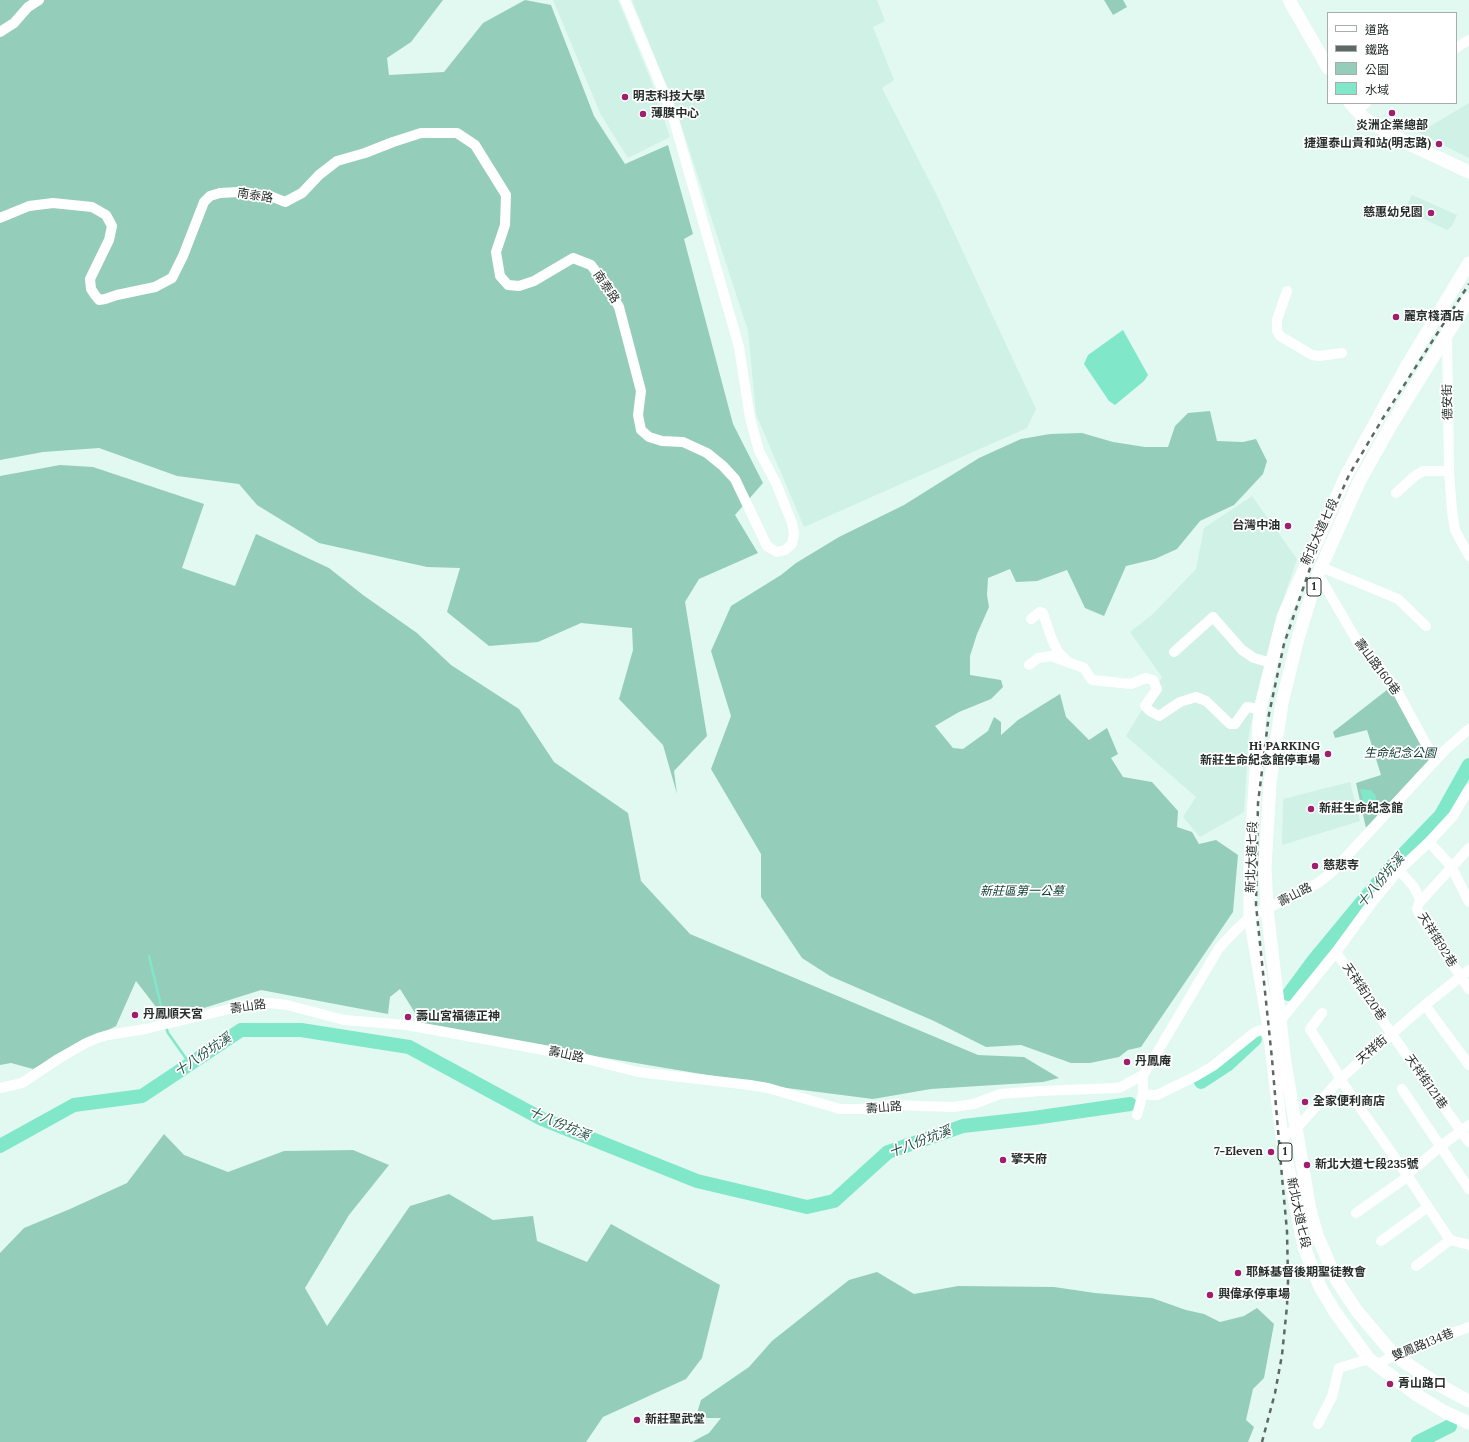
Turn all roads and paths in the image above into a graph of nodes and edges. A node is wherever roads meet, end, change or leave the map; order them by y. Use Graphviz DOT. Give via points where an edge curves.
graph roads {
  1 [pos="40,0"];
  2 [pos="626,0"];
  3 [pos="1289,0"];
  4 [pos="0,32"];
  5 [pos="1469,40"];
  6 [pos="1457,47"];
  7 [pos="1327,66"];
  8 [pos="1357,105"];
  9 [pos="1469,172"];
  10 [pos="0,218"];
  11 [pos="1469,263"];
  12 [pos="1287,291"];
  13 [pos="1469,299"];
  14 [pos="1442,308"];
  15 [pos="1447,334"];
  16 [pos="1342,353"];
  17 [pos="1449,471"];
  18 [pos="1396,493"];
  19 [pos="1468,552"];
  20 [pos="1320,570"];
  21 [pos="1031,619"];
  22 [pos="1426,626"];
  23 [pos="1174,652"];
  24 [pos="1069,663"];
  25 [pos="1271,663"];
  26 [pos="1029,665"];
  27 [pos="1260,709"];
  28 [pos="1469,729"];
  29 [pos="1435,760"];
  30 [pos="1469,789"];
  31 [pos="1429,842"];
  32 [pos="1469,848"];
  33 [pos="1451,866"];
  34 [pos="1399,870"];
  35 [pos="1421,901"];
  36 [pos="1469,902"];
  37 [pos="1267,909"];
  38 [pos="1250,917"];
  39 [pos="1336,952"];
  40 [pos="1469,970"];
  41 [pos="1460,977"];
  42 [pos="1469,989"];
  43 [pos="1425,1005"];
  44 [pos="1322,1013"];
  45 [pos="1280,1021"];
  46 [pos="1392,1033"];
  47 [pos="1269,1037"];
  48 [pos="1469,1065"];
  49 [pos="1142,1075"];
  50 [pos="1340,1079"];
  51 [pos="0,1088"];
  52 [pos="1402,1089"];
  53 [pos="1143,1093"];
  54 [pos="1136,1115"];
  55 [pos="1297,1128"];
  56 [pos="1465,1128"];
  57 [pos="1282,1137"];
  58 [pos="1469,1142"];
  59 [pos="1440,1146"];
  60 [pos="1407,1175"];
  61 [pos="1469,1189"];
  62 [pos="1428,1207"];
  63 [pos="1356,1213"];
  64 [pos="1450,1240"];
  65 [pos="1381,1241"];
  66 [pos="1469,1245"];
  67 [pos="1416,1266"];
  68 [pos="1469,1327"];
  69 [pos="1394,1355"];
  70 [pos="1373,1362"];
  71 [pos="1469,1401"];
  72 [pos="1469,1423"];
  73 [pos="1318,1424"];
  1 -- 4 [label="street" via="28,7 14,24"];
  2 -- 10 [label="street, 南泰路" via="671,110 739,347 750,418 760,451 792,524 792,544 785,550 777,552 767,546 735,480 723,466 683,442 662,441 649,437 640,430 638,415 641,390 619,307 591,264 573,258 534,281 519,286 508,285 500,276 496,252 505,225 506,195 475,145 457,133 421,133 337,161 302,193 285,202 273,197 239,192 210,196 204,202 172,278 155,287 105,299 99,300 95,295 91,289 90,279 112,226 106,215 92,207 54,203 29,206"];
  3 -- 7 [label="main road"];
  5 -- 6 [label="street"];
  8 -- 9 [label="main road" via="1365,119 1403,141"];
  11 -- 14 [label="main road, 新北大道七段 / 1"];
  12 -- 16 [label="street" via="1277,320 1277,331 1280,336 1312,355"];
  13 -- 15 [label="main road, 新北大道七段 / 1"];
  14 -- 15 [label="street, 德安街"];
  14 -- 25 [label="main road, 新北大道七段 / 1" via="1408,362 1346,476 1283,617"];
  15 -- 17 [label="street, 德安街"];
  15 -- 20 [label="main road, 新北大道七段 / 1" via="1359,482"];
  17 -- 18 [label="street" via="1423,471"];
  17 -- 19 [label="street, 德安街" via="1455,530"];
  20 -- 22 [label="street" via="1398,599"];
  20 -- 29 [label="street, 壽山路160巷" via="1360,646 1395,687"];
  20 -- 37 [label="main road, 新北大道七段 / 1" via="1298,638 1278,725 1268,801 1265,867"];
  21 -- 24 [label="street" via="1040,612 1043,613 1058,652"];
  23 -- 25 [label="street" via="1213,617 1242,650 1254,658"];
  24 -- 26 [label="street" via="1051,656 1038,658"];
  24 -- 27 [label="street" via="1084,668 1092,680 1131,684 1146,678 1153,680 1157,689 1145,706 1159,716 1180,702 1196,698 1206,701 1230,724 1235,724 1247,707"];
  25 -- 27 [label="main road, 新北大道七段 / 1"];
  27 -- 38 [label="main road, 新北大道七段 / 1" via="1250,864"];
  28 -- 29 [label="street, 壽山路"];
  29 -- 37 [label="street, 壽山路" via="1332,872 1318,883"];
  30 -- 31 [label="street" via="1453,816"];
  31 -- 33 [label="street"];
  31 -- 34 [label="street"];
  32 -- 33 [label="street"];
  33 -- 35 [label="street"];
  33 -- 36 [label="street"];
  34 -- 35 [label="street, 天祥街92巷" via="1414,887"];
  34 -- 39 [label="street"];
  35 -- 41 [label="street, 天祥街92巷" via="1417,909 1420,915"];
  37 -- 38 [label="street, 壽山路"];
  37 -- 45 [label="main road, 新北大道七段 / 1"];
  38 -- 47 [label="main road, 新北大道七段 / 1"];
  38 -- 49 [label="street, 壽山路" via="1219,948"];
  39 -- 45 [label="street"];
  39 -- 46 [label="street, 天祥街120巷"];
  40 -- 41 [label="street, 天祥街"];
  41 -- 42 [label="street"];
  41 -- 43 [label="street, 天祥街"];
  43 -- 46 [label="street, 天祥街"];
  43 -- 48 [label="street"];
  44 -- 50 [label="street" via="1310,1029"];
  45 -- 55 [label="main road, 新北大道七段 / 1"];
  46 -- 50 [label="street, 天祥街"];
  46 -- 56 [label="street, 天祥街121巷"];
  47 -- 53 [label="street" via="1260,1030 1196,1076 1157,1095"];
  47 -- 57 [label="main road, 新北大道七段 / 1"];
  49 -- 51 [label="street, 壽山路" via="1116,1088 1000,1094 974,1104 953,1107 891,1105 855,1110 840,1109 768,1088 638,1072 566,1054 406,1025 344,1020 270,1003 238,1007 98,1038 58,1059 22,1083"];
  49 -- 53 [label="street"];
  50 -- 55 [label="street, 天祥街"];
  50 -- 60 [label="street"];
  52 -- 59 [label="street"];
  53 -- 54 [label="street"];
  55 -- 57 [label="street, 天祥街"];
  55 -- 69 [label="main road, 新北大道七段 / 1" via="1310,1210 1317,1236 1337,1281"];
  56 -- 58 [label="street, 天祥街121巷"];
  56 -- 59 [label="street"];
  57 -- 70 [label="main road, 新北大道七段 / 1" via="1304,1247 1320,1287 1335,1312"];
  59 -- 60 [label="street"];
  59 -- 61 [label="street"];
  60 -- 62 [label="street"];
  60 -- 63 [label="street"];
  62 -- 64 [label="street"];
  62 -- 65 [label="street"];
  64 -- 66 [label="street"];
  64 -- 67 [label="street"];
  68 -- 69 [label="street, 雙鳳路134巷"];
  69 -- 70 [label="street, 雙鳳路134巷"];
  69 -- 71 [label="main road, 新北大道七段 / 1" via="1439,1385"];
  70 -- 72 [label="main road, 新北大道七段 / 1" via="1417,1396"];
  70 -- 73 [label="street, 雙鳳路134巷" via="1339,1368 1332,1396"];
}
